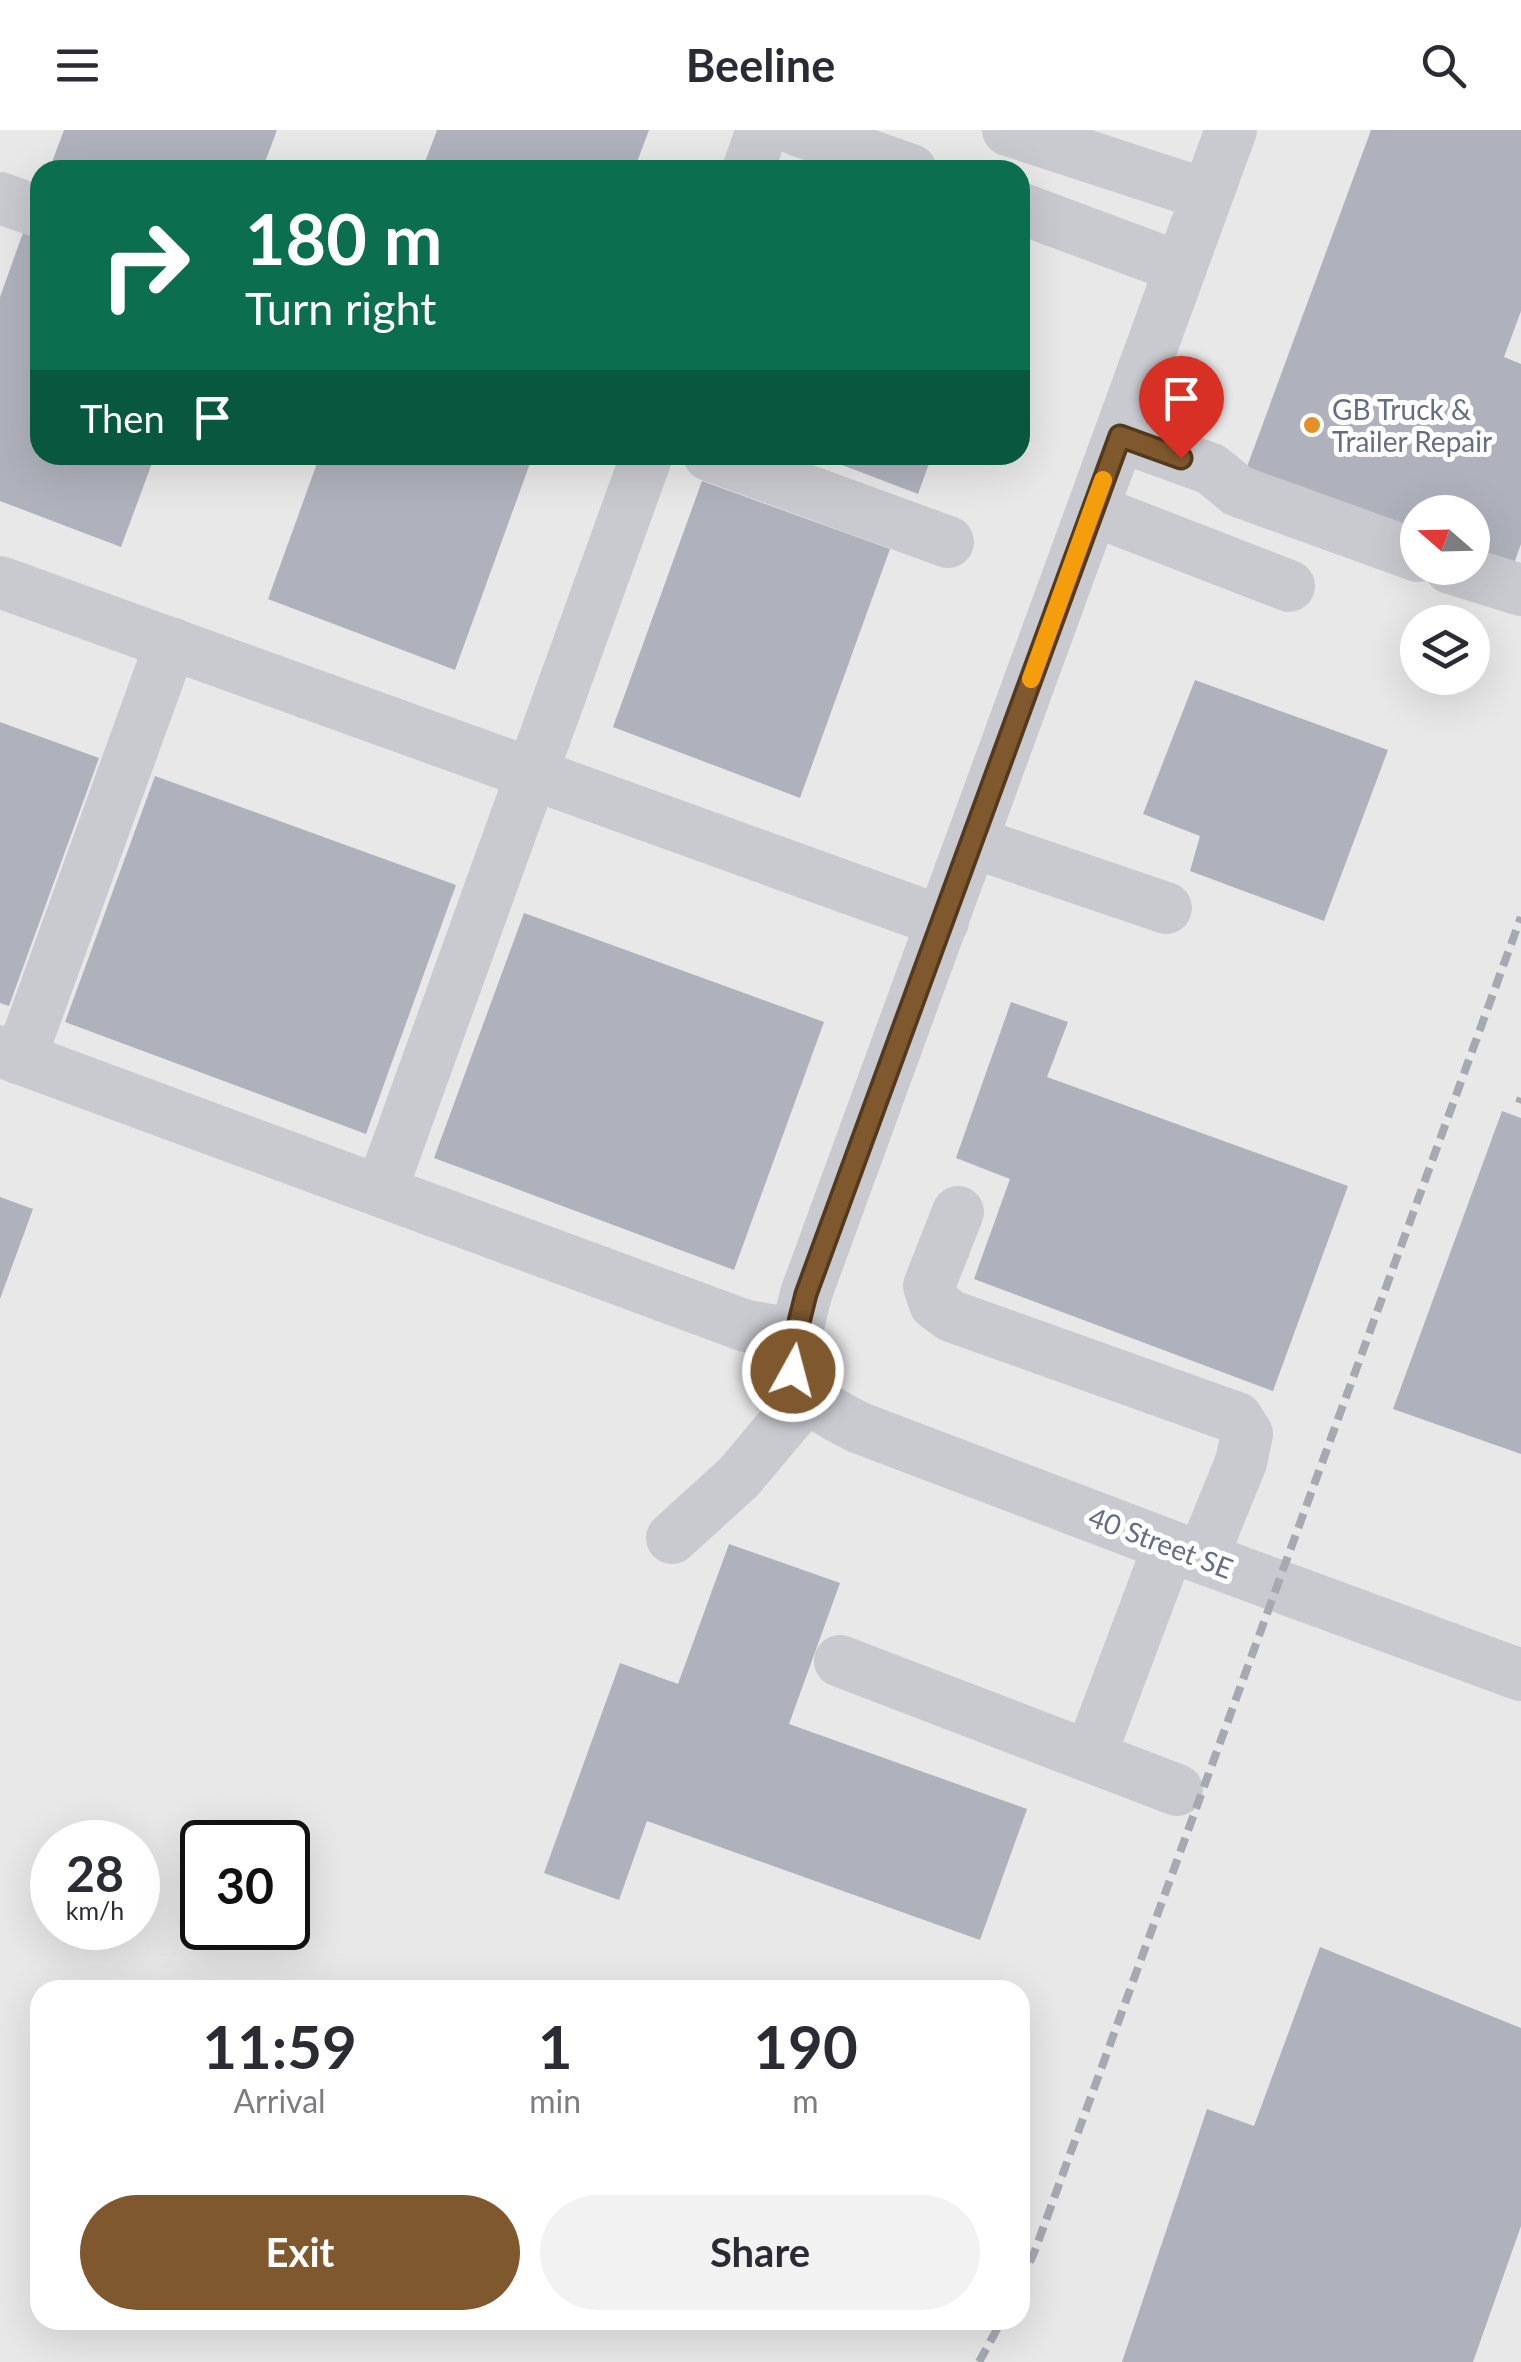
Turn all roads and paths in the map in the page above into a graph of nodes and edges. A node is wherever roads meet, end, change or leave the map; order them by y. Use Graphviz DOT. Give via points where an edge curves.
graph roads {
  1 [pos="762,130"];
  2 [pos="797,130"];
  3 [pos="1008,130"];
  4 [pos="1231,130"];
  5 [pos="752,160"];
  6 [pos="882,160"];
  7 [pos="1207,195"];
  8 [pos="0,198"];
  9 [pos="30,208"];
  10 [pos="1030,212"];
  11 [pos="1180,268"];
  12 [pos="1120,436"];
  13 [pos="644,465"];
  14 [pos="736,465"];
  15 [pos="1093,510"];
  16 [pos="948,542"];
  17 [pos="1400,550"];
  18 [pos="1490,580"];
  19 [pos="0,582"];
  20 [pos="1289,586"];
  21 [pos="1521,590"];
  22 [pos="171,643"];
  23 [pos="532,774"];
  24 [pos="972,842"];
  25 [pos="1166,908"];
  26 [pos="943,922"];
  27 [pos="10,1055"];
  28 [pos="381,1191"];
  29 [pos="958,1212"];
  30 [pos="796,1334"];
  31 [pos="807,1396"];
  32 [pos="672,1538"];
  33 [pos="1185,1552"];
  34 [pos="840,1661"];
  35 [pos="1521,1674"];
  36 [pos="1090,1756"];
  37 [pos="1176,1790"];
  1 -- 5 [label="street"];
  2 -- 6 [label="street"];
  3 -- 7 [label="street"];
  4 -- 7 [label="street"];
  7 -- 11 [label="street"];
  8 -- 9 [label="street"];
  10 -- 11 [label="street"];
  11 -- 12 [label="street"];
  12 -- 15 [label="street"];
  12 -- 17 [label="street" via="1211,469 1238,492"];
  13 -- 23 [label="street"];
  14 -- 16 [label="street"];
  15 -- 20 [label="street"];
  15 -- 24 [label="street"];
  18 -- 21 [label="street"];
  19 -- 22 [label="street"];
  22 -- 23 [label="street"];
  22 -- 27 [label="street"];
  23 -- 26 [label="street"];
  23 -- 28 [label="street"];
  24 -- 25 [label="street"];
  24 -- 26 [label="street"];
  26 -- 30 [label="street"];
  27 -- 28 [label="street"];
  28 -- 30 [label="street" via="746,1326"];
  29 -- 33 [label="street" via="929,1286 935,1304 951,1316 1237,1418 1247,1434 1241,1462"];
  30 -- 31 [label="street" via="793,1371"];
  31 -- 32 [label="street" via="739,1477"];
  31 -- 33 [label="street, 40 Street SE" via="860,1428"];
  33 -- 35 [label="street, 40 Street SE"];
  33 -- 36 [label="street"];
  34 -- 36 [label="street"];
  36 -- 37 [label="street"];
}
